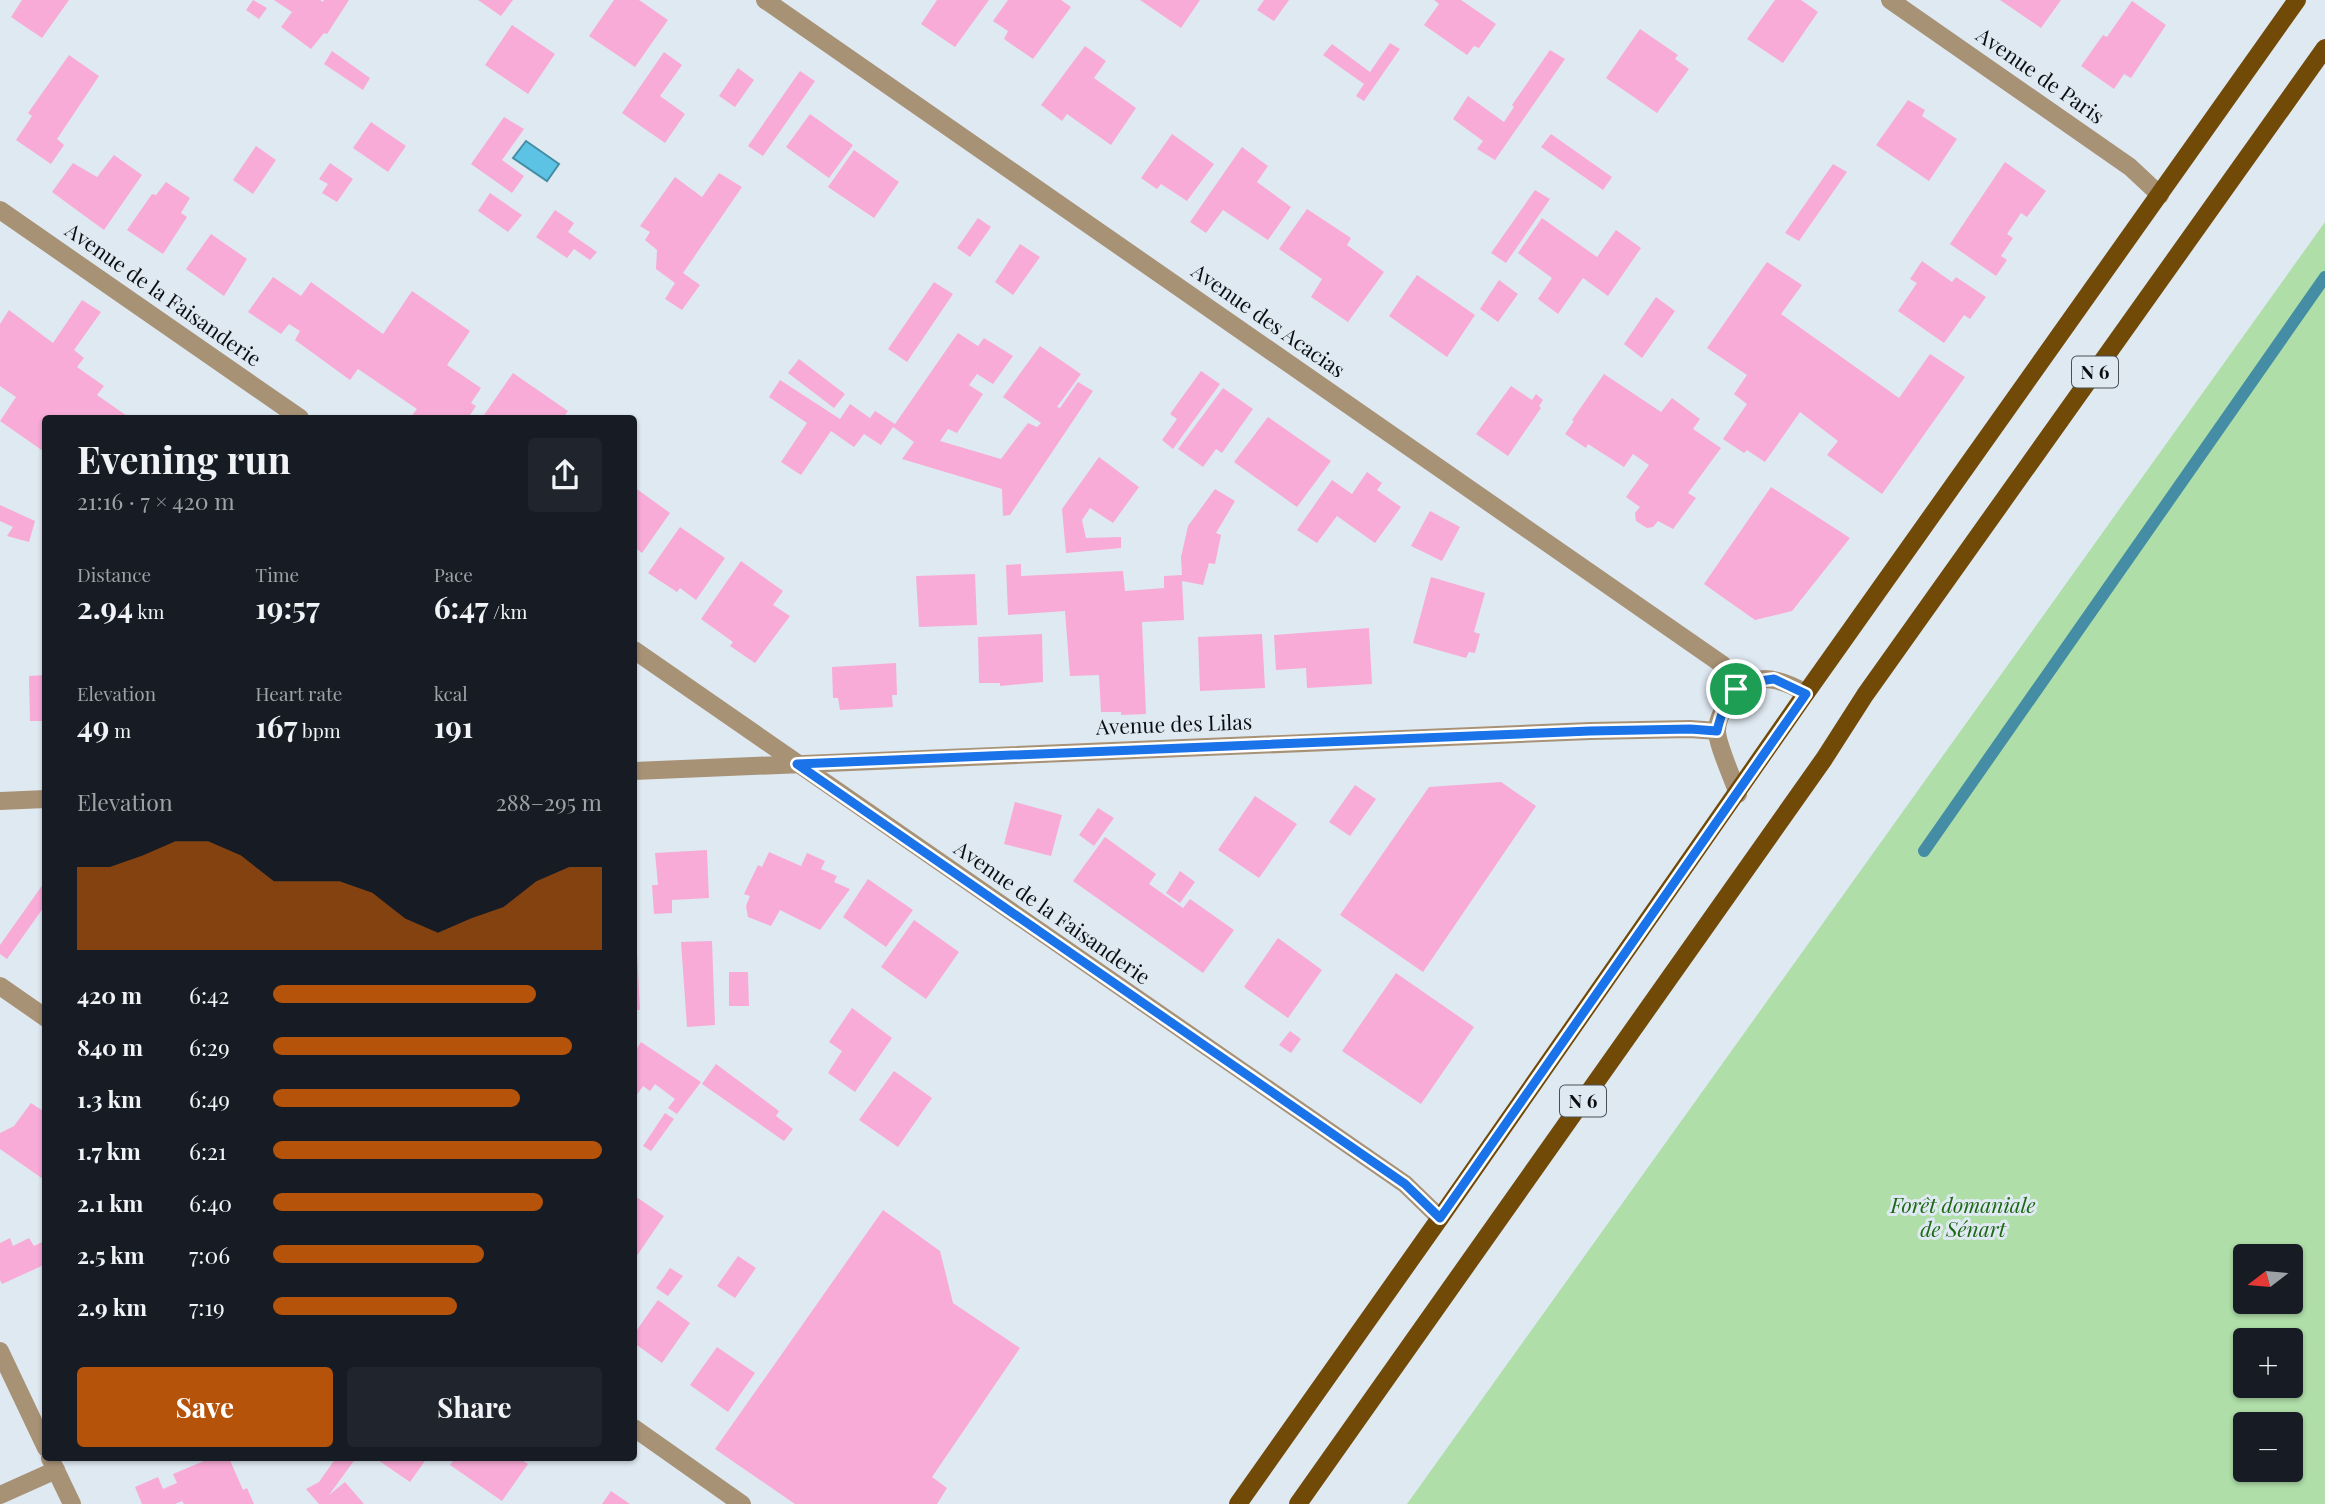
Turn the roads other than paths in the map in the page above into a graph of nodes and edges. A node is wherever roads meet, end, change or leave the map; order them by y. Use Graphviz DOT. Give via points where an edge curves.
graph roads {
  1 [pos="765,0"];
  2 [pos="1890,0"];
  3 [pos="2297,0"];
  4 [pos="2325,48"];
  5 [pos="2160,195"];
  6 [pos="0,210"];
  7 [pos="296,415"];
  8 [pos="637,652"];
  9 [pos="1736,689"];
  10 [pos="1806,694"];
  11 [pos="1717,731"];
  12 [pos="797,764"];
  13 [pos="637,771"];
  14 [pos="1738,794"];
  15 [pos="42,799"];
  16 [pos="0,801"];
  17 [pos="0,986"];
  18 [pos="42,1015"];
  19 [pos="1440,1218"];
  20 [pos="0,1351"];
  21 [pos="637,1430"];
  22 [pos="42,1440"];
  23 [pos="53,1464"];
  24 [pos="0,1495"];
  25 [pos="72,1504"];
  26 [pos="742,1504"];
  27 [pos="1238,1504"];
  28 [pos="1298,1504"];
  1 -- 9 [label="street, Avenue des Acacias" via="1723,665"];
  2 -- 5 [label="street, Avenue de Paris" via="2130,167"];
  3 -- 5 [label="main road, N 6"];
  4 -- 28 [label="main road, N 6"];
  5 -- 10 [label="main road, N 6"];
  6 -- 7 [label="street, Avenue de la Faisanderie"];
  8 -- 12 [label="street, Avenue de la Faisanderie"];
  9 -- 10 [label="street" via="1774,679"];
  9 -- 11 [label="street" via="1721,711"];
  10 -- 14 [label="main road, N 6"];
  11 -- 12 [label="street, Avenue des Lilas" via="1590,731"];
  11 -- 14 [label="street"];
  12 -- 13 [label="street, Avenue des Lilas"];
  12 -- 19 [label="street, Avenue de la Faisanderie" via="1405,1184"];
  14 -- 19 [label="main road, N 6"];
  15 -- 16 [label="street"];
  17 -- 18 [label="street"];
  19 -- 27 [label="main road, N 6"];
  20 -- 22 [label="street"];
  21 -- 26 [label="street"];
  23 -- 24 [label="street"];
  23 -- 25 [label="street"];
}
